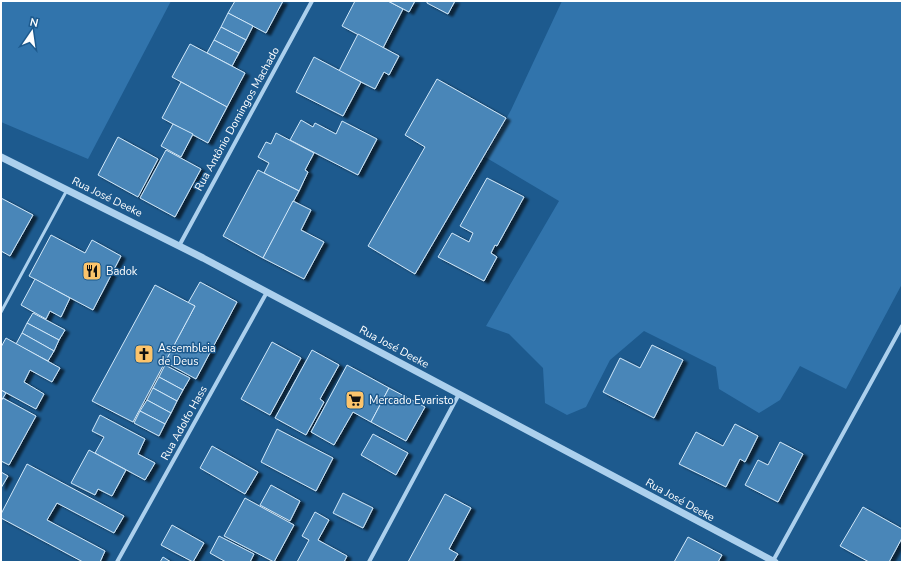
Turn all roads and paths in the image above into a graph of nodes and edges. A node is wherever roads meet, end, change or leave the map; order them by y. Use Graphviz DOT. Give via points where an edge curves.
graph roads {
  1 [pos="312,1"];
  2 [pos="1,157"];
  3 [pos="67,190"];
  4 [pos="178,246"];
  5 [pos="267,292"];
  6 [pos="1,312"];
  7 [pos="902,326"];
  8 [pos="459,394"];
  9 [pos="117,562"];
  10 [pos="369,562"];
  11 [pos="774,562"];
  1 -- 4 [label="street, Rua Antônio Domingos Machado"];
  2 -- 3 [label="street, Rua José Deeke"];
  3 -- 4 [label="street, Rua José Deeke"];
  3 -- 6 [label="lane"];
  4 -- 5 [label="street, Rua José Deeke"];
  5 -- 8 [label="street, Rua José Deeke"];
  5 -- 9 [label="street, Rua Adolfo Hass"];
  7 -- 11 [label="street"];
  8 -- 10 [label="street"];
  8 -- 11 [label="street, Rua José Deeke"];
}
